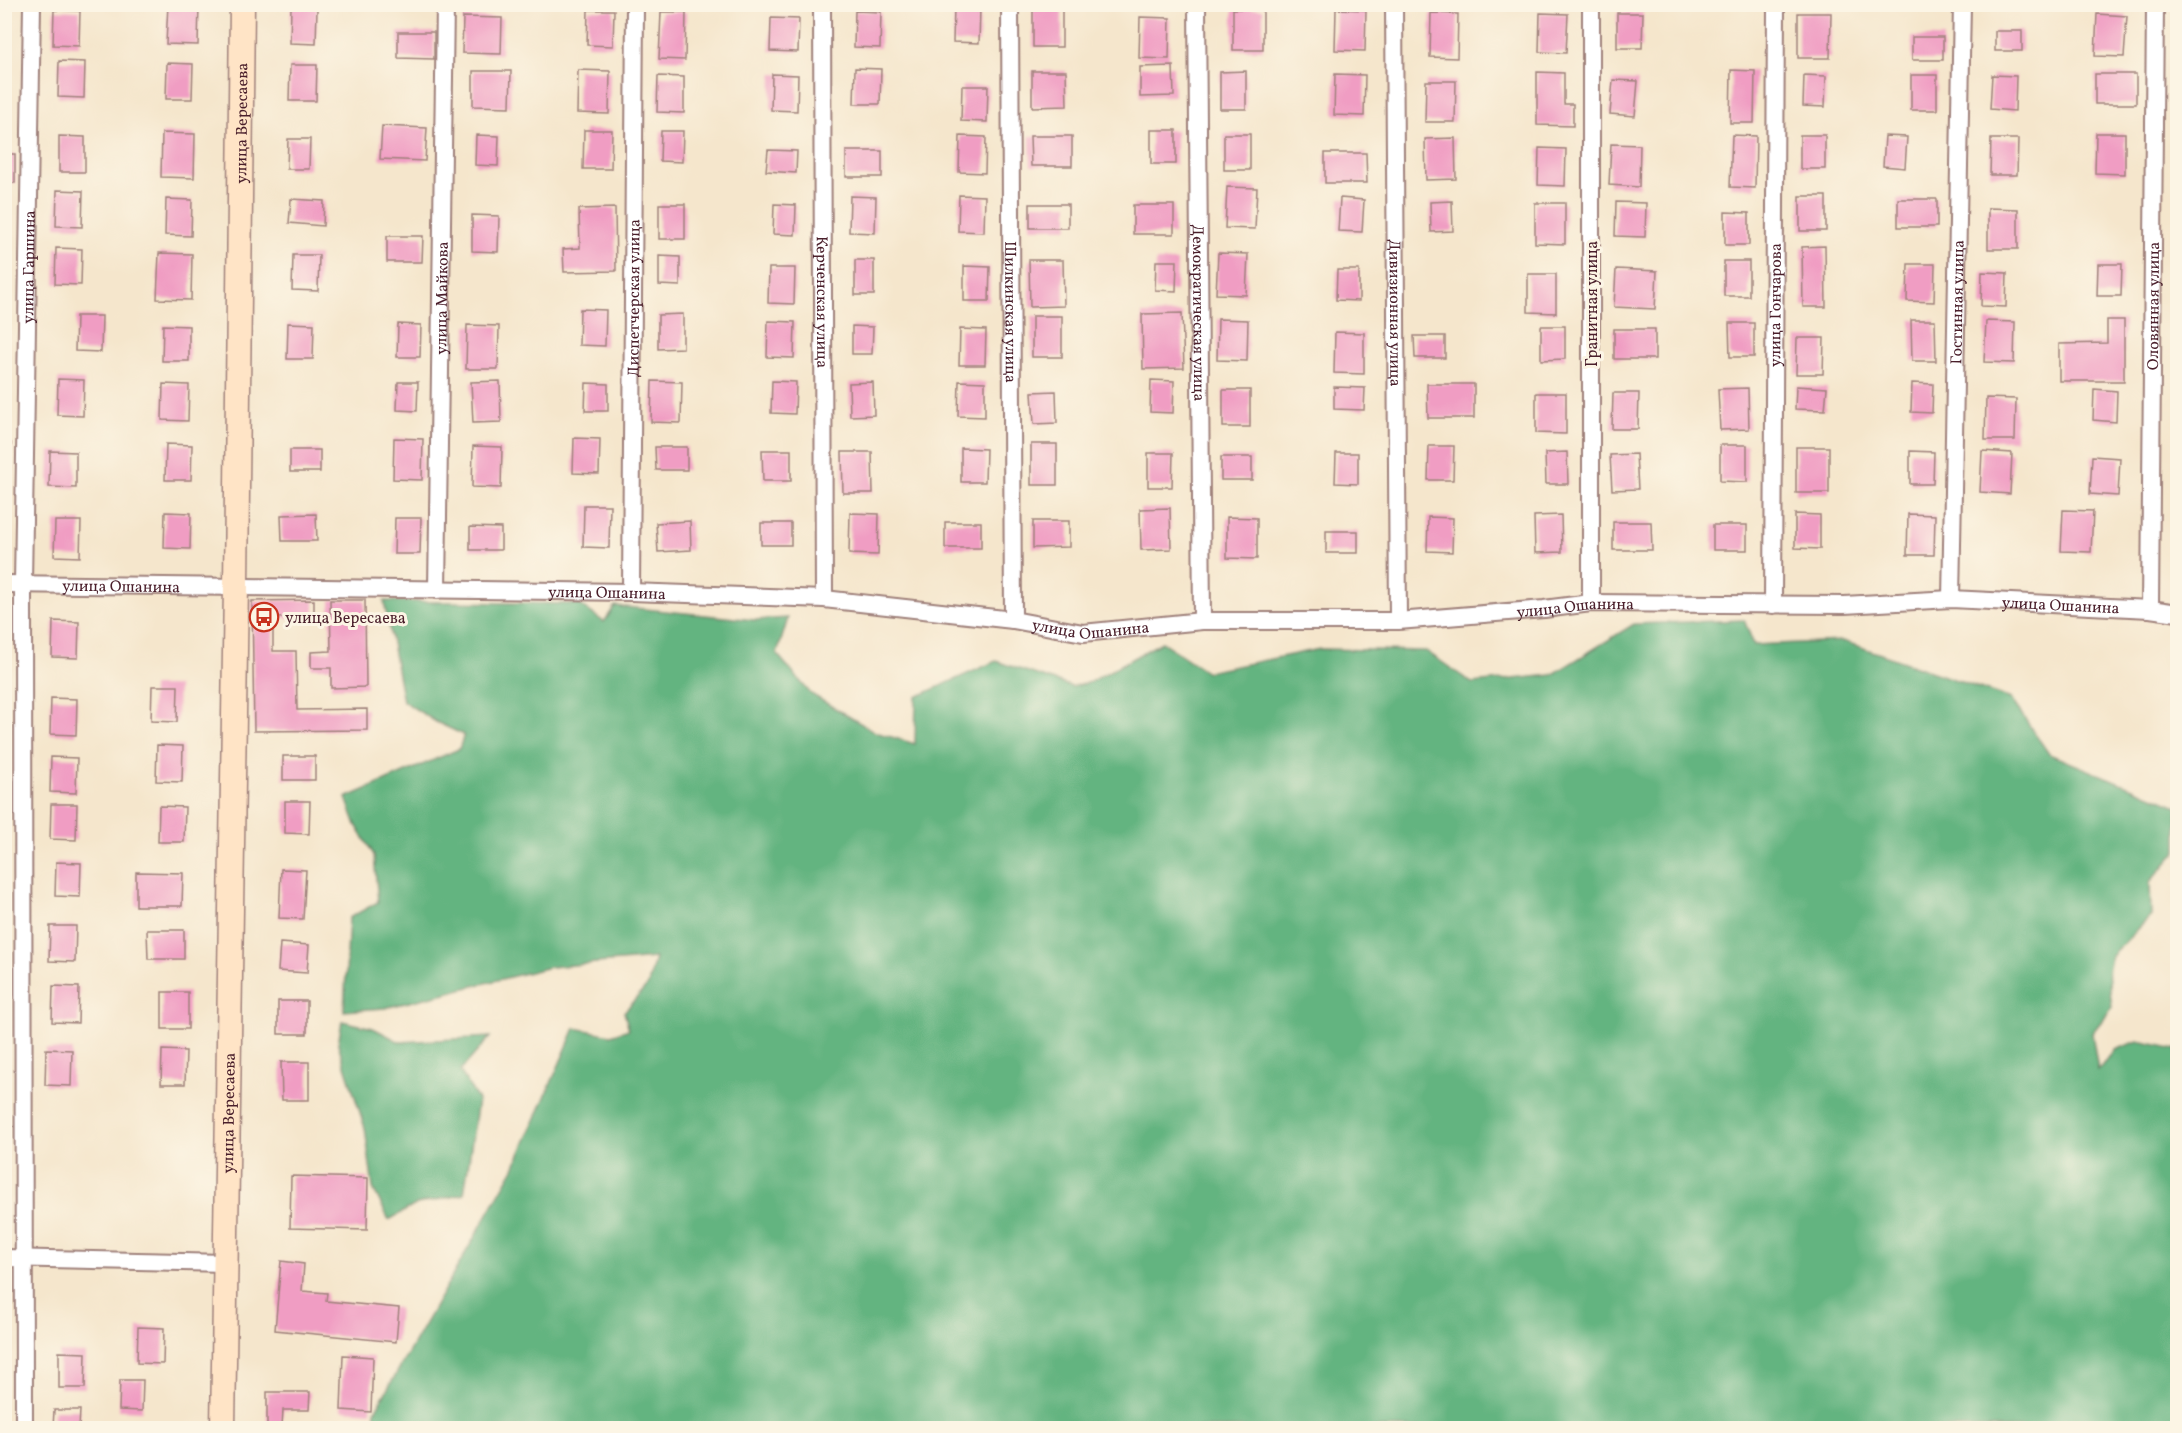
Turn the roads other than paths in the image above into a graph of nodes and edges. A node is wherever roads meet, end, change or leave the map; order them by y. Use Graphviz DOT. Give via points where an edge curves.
graph roads {
  1 [pos="32,4"];
  2 [pos="242,4"];
  3 [pos="445,4"];
  4 [pos="635,4"];
  5 [pos="822,4"];
  6 [pos="1010,4"];
  7 [pos="1197,4"];
  8 [pos="1394,4"];
  9 [pos="1591,4"];
  10 [pos="1776,4"];
  11 [pos="1962,4"];
  12 [pos="2155,4"];
  13 [pos="4,584"];
  14 [pos="22,584"];
  15 [pos="236,586"];
  16 [pos="437,590"];
  17 [pos="631,592"];
  18 [pos="824,599"];
  19 [pos="1951,599"];
  20 [pos="1591,603"];
  21 [pos="1773,605"];
  22 [pos="2150,609"];
  23 [pos="2178,613"];
  24 [pos="1013,620"];
  25 [pos="1202,621"];
  26 [pos="1398,621"];
  27 [pos="4,1258"];
  28 [pos="24,1259"];
  29 [pos="226,1263"];
  30 [pos="24,1428"];
  31 [pos="223,1428"];
  1 -- 14 [label="street, улица Гаршина"];
  2 -- 15 [label="street, улица Вересаева"];
  3 -- 16 [label="street, улица Майкова"];
  4 -- 17 [label="street, Диспетчерская улица"];
  5 -- 18 [label="street, Керченская улица"];
  6 -- 24 [label="street, Шилкинская улица"];
  7 -- 25 [label="street, Демократическая улица"];
  8 -- 26 [label="street, Дивизионная улица"];
  9 -- 20 [label="street, Гранитная улица"];
  10 -- 21 [label="street, улица Гончарова"];
  11 -- 19 [label="street, Гостинная улица"];
  12 -- 22 [label="street, Оловянная улица"];
  13 -- 14 [label="street, улица Ошанина"];
  14 -- 15 [label="street, улица Ошанина"];
  14 -- 28 [label="street, улица Гаршина"];
  15 -- 16 [label="street, улица Ошанина"];
  15 -- 29 [label="street, улица Вересаева"];
  16 -- 17 [label="street, улица Ошанина"];
  17 -- 18 [label="street, улица Ошанина"];
  18 -- 24 [label="street, улица Ошанина"];
  19 -- 21 [label="street, улица Ошанина"];
  19 -- 22 [label="street, улица Ошанина"];
  20 -- 21 [label="street, улица Ошанина"];
  20 -- 26 [label="street, улица Ошанина"];
  22 -- 23 [label="street, улица Ошанина"];
  24 -- 25 [label="street, улица Ошанина" via="1083,633"];
  25 -- 26 [label="street, улица Ошанина"];
  27 -- 28 [label="street"];
  28 -- 29 [label="street"];
  28 -- 30 [label="street, улица Гаршина"];
  29 -- 31 [label="street, улица Вересаева"];
}
